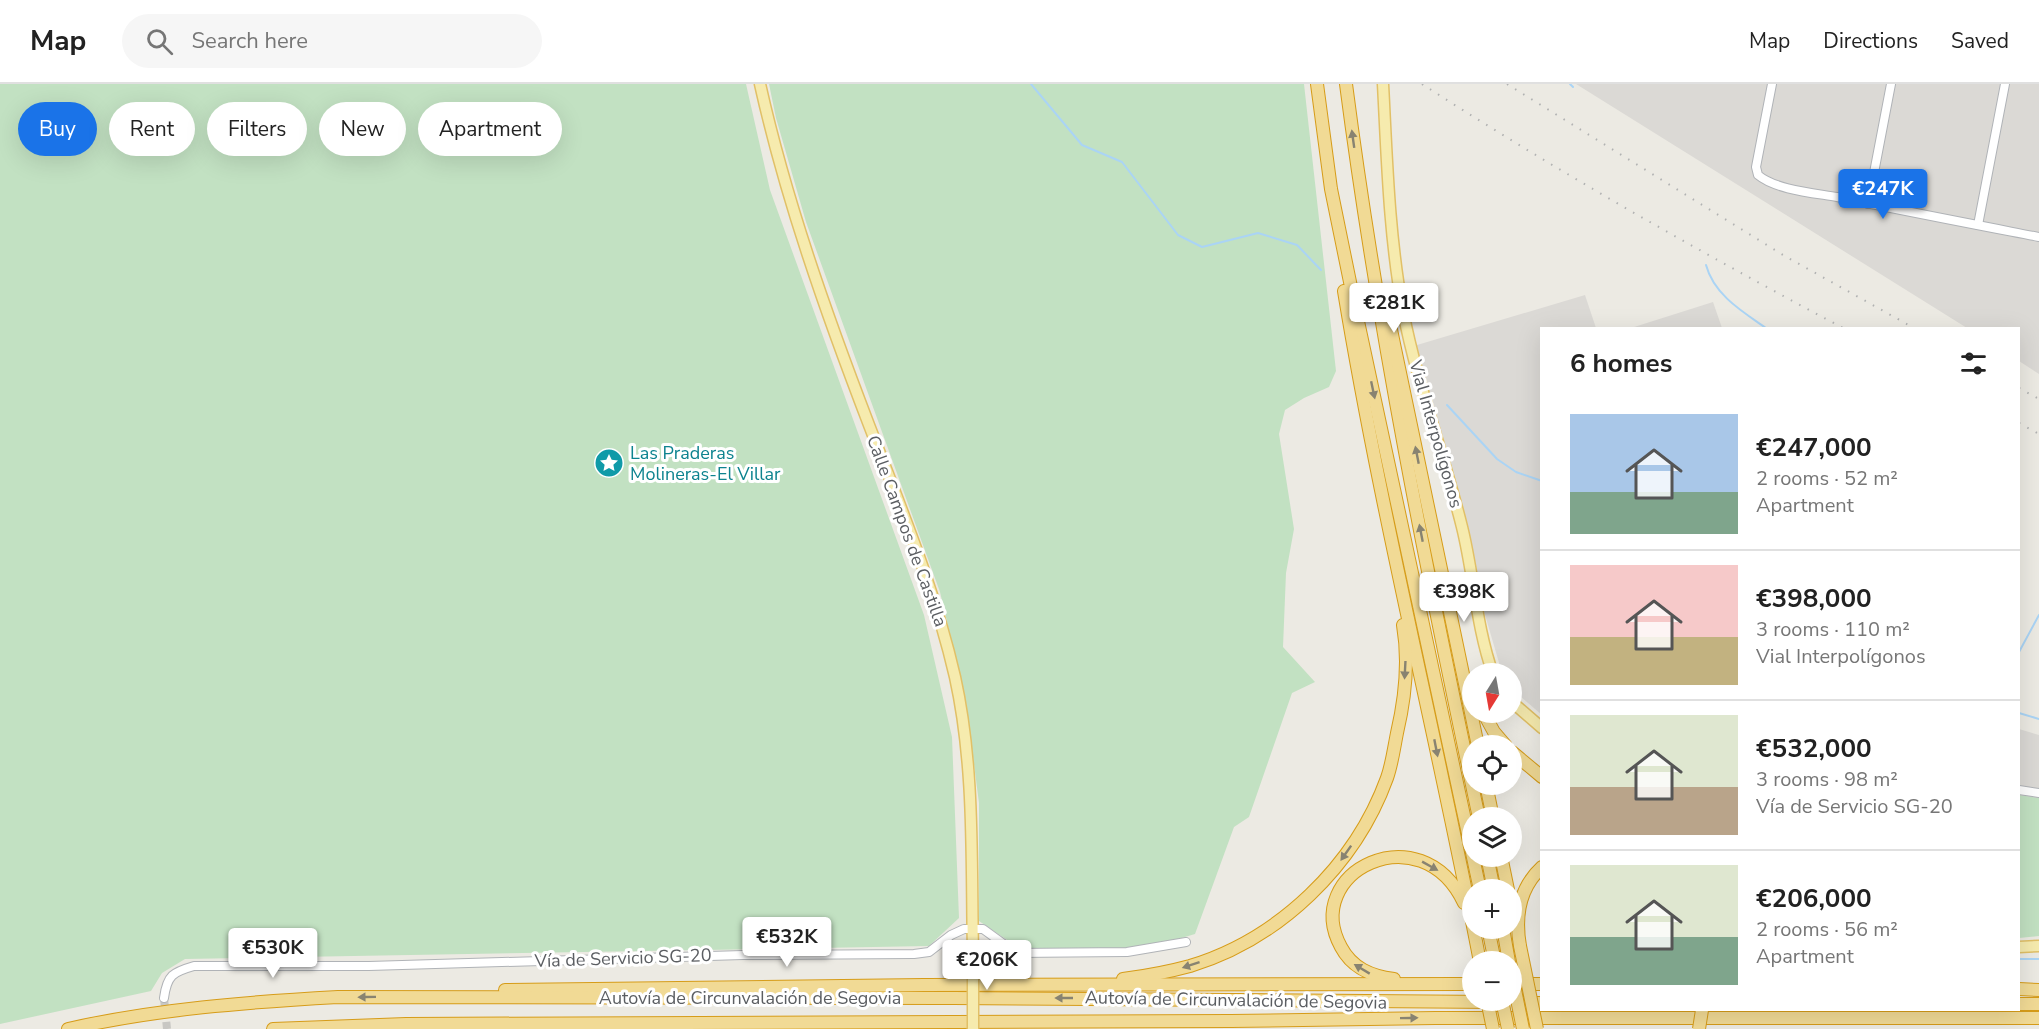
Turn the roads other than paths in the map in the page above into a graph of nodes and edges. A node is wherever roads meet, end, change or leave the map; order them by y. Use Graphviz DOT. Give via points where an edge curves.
graph roads {
  1 [pos="760,84"];
  2 [pos="1317,84"];
  3 [pos="1346,84"];
  4 [pos="1772,84"];
  5 [pos="1891,84"];
  6 [pos="2006,84"];
  7 [pos="1383,90"];
  8 [pos="1331,189"];
  9 [pos="1360,194"];
  10 [pos="1868,204"];
  11 [pos="1978,225"];
  12 [pos="2039,237"];
  13 [pos="1384,508"];
  14 [pos="1447,594"];
  15 [pos="1466,663"];
  16 [pos="1490,663"];
  17 [pos="1522,711"];
  18 [pos="1490,723"];
  19 [pos="1540,726"];
  20 [pos="1476,735"];
  21 [pos="1500,735"];
  22 [pos="1522,757"];
  23 [pos="1522,759"];
  24 [pos="1540,770"];
  25 [pos="1540,775"];
  26 [pos="2020,790"];
  27 [pos="2039,793"];
  28 [pos="1477,807"];
  29 [pos="1540,869"];
  30 [pos="1463,879"];
  31 [pos="1478,879"];
  32 [pos="1462,901"];
  33 [pos="973,929"];
  34 [pos="1518,939"];
  35 [pos="1186,942"];
  36 [pos="1520,946"];
  37 [pos="2039,946"];
  38 [pos="2020,947"];
  39 [pos="996,984"];
  40 [pos="1439,984"];
  41 [pos="1462,984"];
  42 [pos="1522,984"];
  43 [pos="1540,984"];
  44 [pos="2020,989"];
  45 [pos="2039,990"];
  46 [pos="426,996"];
  47 [pos="164,998"];
  48 [pos="1540,1003"];
  49 [pos="2020,1004"];
  50 [pos="2039,1004"];
  51 [pos="1489,1011"];
  52 [pos="1504,1011"];
  53 [pos="1519,1011"];
  54 [pos="1702,1011"];
  55 [pos="2039,1018"];
  56 [pos="595,1024"];
  57 [pos="68,1029"];
  58 [pos="273,1029"];
  59 [pos="758,1029"];
  60 [pos="973,1029"];
  61 [pos="1493,1029"];
  62 [pos="1508,1029"];
  63 [pos="1523,1029"];
  64 [pos="1537,1029"];
  65 [pos="1699,1029"];
  1 -- 33 [label="main road, Calle Campos de Castilla" via="788,192 818,285 944,630 963,723"];
  2 -- 8 [label="highway"];
  9 -- 3 [label="highway, one-way"];
  4 -- 10 [label="street" via="1756,167 1758,175 1779,185"];
  5 -- 10 [label="street"];
  6 -- 11 [label="street"];
  7 -- 16 [label="main road, Vial Interpolígonos" via="1390,208 1404,313 1463,530 1476,612"];
  8 -- 13 [label="highway" via="1347,314"];
  8 -- 31 [label="highway, one-way"];
  14 -- 9 [label="highway, one-way"];
  28 -- 9 [label="highway, one-way" via="1410,478"];
  10 -- 11 [label="street"];
  11 -- 12 [label="street"];
  13 -- 30 [label="highway, one-way"];
  13 -- 39 [label="highway, one-way" via="1405,634 1402,710 1387,778 1360,832 1340,861 1292,911 1258,936 1191,966 1122,979"];
  14 -- 15 [label="highway"];
  14 -- 20 [label="highway"];
  17 -- 19 [label="main road"];
  18 -- 21 [label="highway"];
  22 -- 24 [label="highway"];
  23 -- 25 [label="highway"];
  26 -- 27 [label="street"];
  29 -- 36 [label="highway" via="1521,900 1517,922"];
  40 -- 32 [label="highway, one-way" via="1364,971 1339,944 1334,907 1352,875 1370,862 1395,856 1434,867 1452,883"];
  33 -- 35 [label="street" via="983,929 1016,953 1127,952"];
  33 -- 47 [label="street, Vía de Servicio SG-20" via="951,935 929,952 914,954 194,966 170,976"];
  33 -- 60 [label="main road, Calle Campos de Castilla, bridge"];
  34 -- 36 [label="highway"];
  36 -- 64 [label="highway, bridge"];
  37 -- 38 [label="main road"];
  39 -- 40 [label="highway"];
  39 -- 46 [label="highway" via="576,988"];
  40 -- 41 [label="highway"];
  42 -- 43 [label="highway"];
  44 -- 45 [label="highway"];
  48 -- 46 [label="highway, Autovía de Circunvalación de Segovia, one-way"];
  46 -- 57 [label="highway, Autovía de Circunvalación de Segovia, one-way" via="237,1004"];
  49 -- 50 [label="highway"];
  51 -- 61 [label="highway, bridge"];
  52 -- 62 [label="highway, bridge"];
  53 -- 63 [label="highway, bridge"];
  54 -- 65 [label="highway, bridge"];
  56 -- 55 [label="highway, Autovía de Circunvalación de Segovia, one-way"];
  56 -- 58 [label="highway, Autovía de Circunvalación de Segovia" via="370,1024"];
  56 -- 59 [label="highway"];
}
